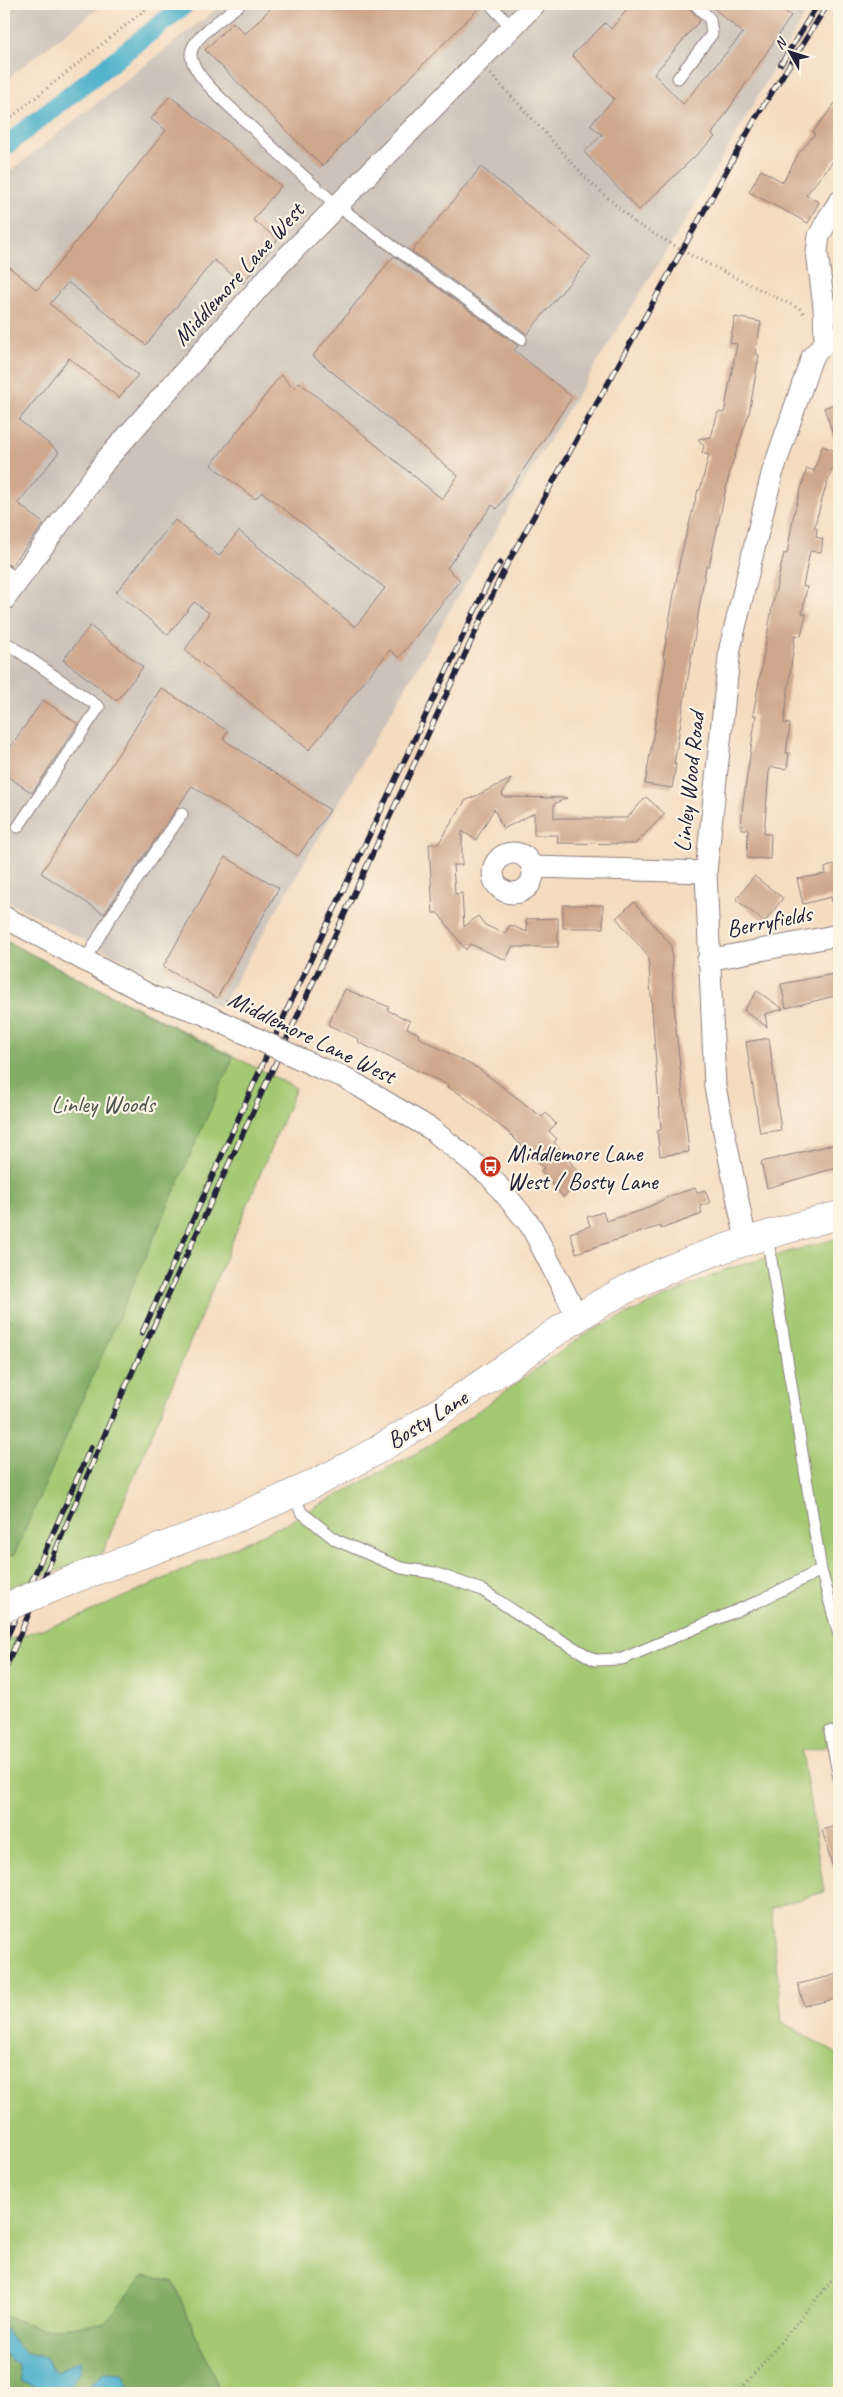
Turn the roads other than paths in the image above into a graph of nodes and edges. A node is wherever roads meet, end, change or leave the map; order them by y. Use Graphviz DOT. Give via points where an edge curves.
graph roads {
  1 [pos="240,4"];
  2 [pos="490,4"];
  3 [pos="535,4"];
  4 [pos="695,4"];
  5 [pos="512,28"];
  6 [pos="678,78"];
  7 [pos="839,202"];
  8 [pos="337,204"];
  9 [pos="521,339"];
  10 [pos="832,344"];
  11 [pos="11,575"];
  12 [pos="4,600"];
  13 [pos="4,641"];
  14 [pos="182,814"];
  15 [pos="18,827"];
  16 [pos="534,867"];
  17 [pos="706,872"];
  18 [pos="4,917"];
  19 [pos="839,935"];
  20 [pos="708,960"];
  21 [pos="84,961"];
  22 [pos="839,1215"];
  23 [pos="757,1238"];
  24 [pos="578,1318"];
  25 [pos="294,1494"];
  26 [pos="821,1570"];
  27 [pos="4,1608"];
  28 [pos="839,1635"];
  29 [pos="830,1732"];
  30 [pos="839,1778"];
  1 -- 8 [label="lane" via="195,42 191,57 198,72 301,174"];
  2 -- 5 [label="lane"];
  3 -- 5 [label="street, Middlemore Lane West"];
  4 -- 6 [label="lane" via="710,18 712,34"];
  5 -- 8 [label="street, Middlemore Lane West"];
  7 -- 10 [label="street" via="819,236 817,252"];
  8 -- 9 [label="lane"];
  8 -- 11 [label="street, Middlemore Lane West" via="106,460"];
  10 -- 17 [label="street, Linley Wood Road" via="812,358 772,474 730,648"];
  11 -- 12 [label="street, Middlemore Lane West"];
  13 -- 15 [label="lane" via="99,707"];
  14 -- 21 [label="lane"];
  16 -- 17 [label="street"];
  17 -- 20 [label="street, Linley Wood Road"];
  18 -- 21 [label="street, Middlemore Lane West"];
  19 -- 20 [label="street, Berryfields"];
  20 -- 23 [label="street, Linley Wood Road" via="715,1087"];
  21 -- 24 [label="street, Middlemore Lane West, bridge" via="153,997 202,1013 342,1076 430,1129 490,1176 530,1226"];
  22 -- 23 [label="main road, Bosty Lane"];
  23 -- 24 [label="main road, Bosty Lane" via="660,1272"];
  23 -- 26 [label="lane"];
  24 -- 25 [label="main road, Bosty Lane" via="408,1432"];
  25 -- 26 [label="lane" via="301,1512 336,1540 401,1568 435,1573 482,1590 595,1660 622,1659 757,1602"];
  25 -- 27 [label="main road, Bosty Lane, bridge"];
  26 -- 28 [label="lane"];
  29 -- 30 [label="lane"];
}
